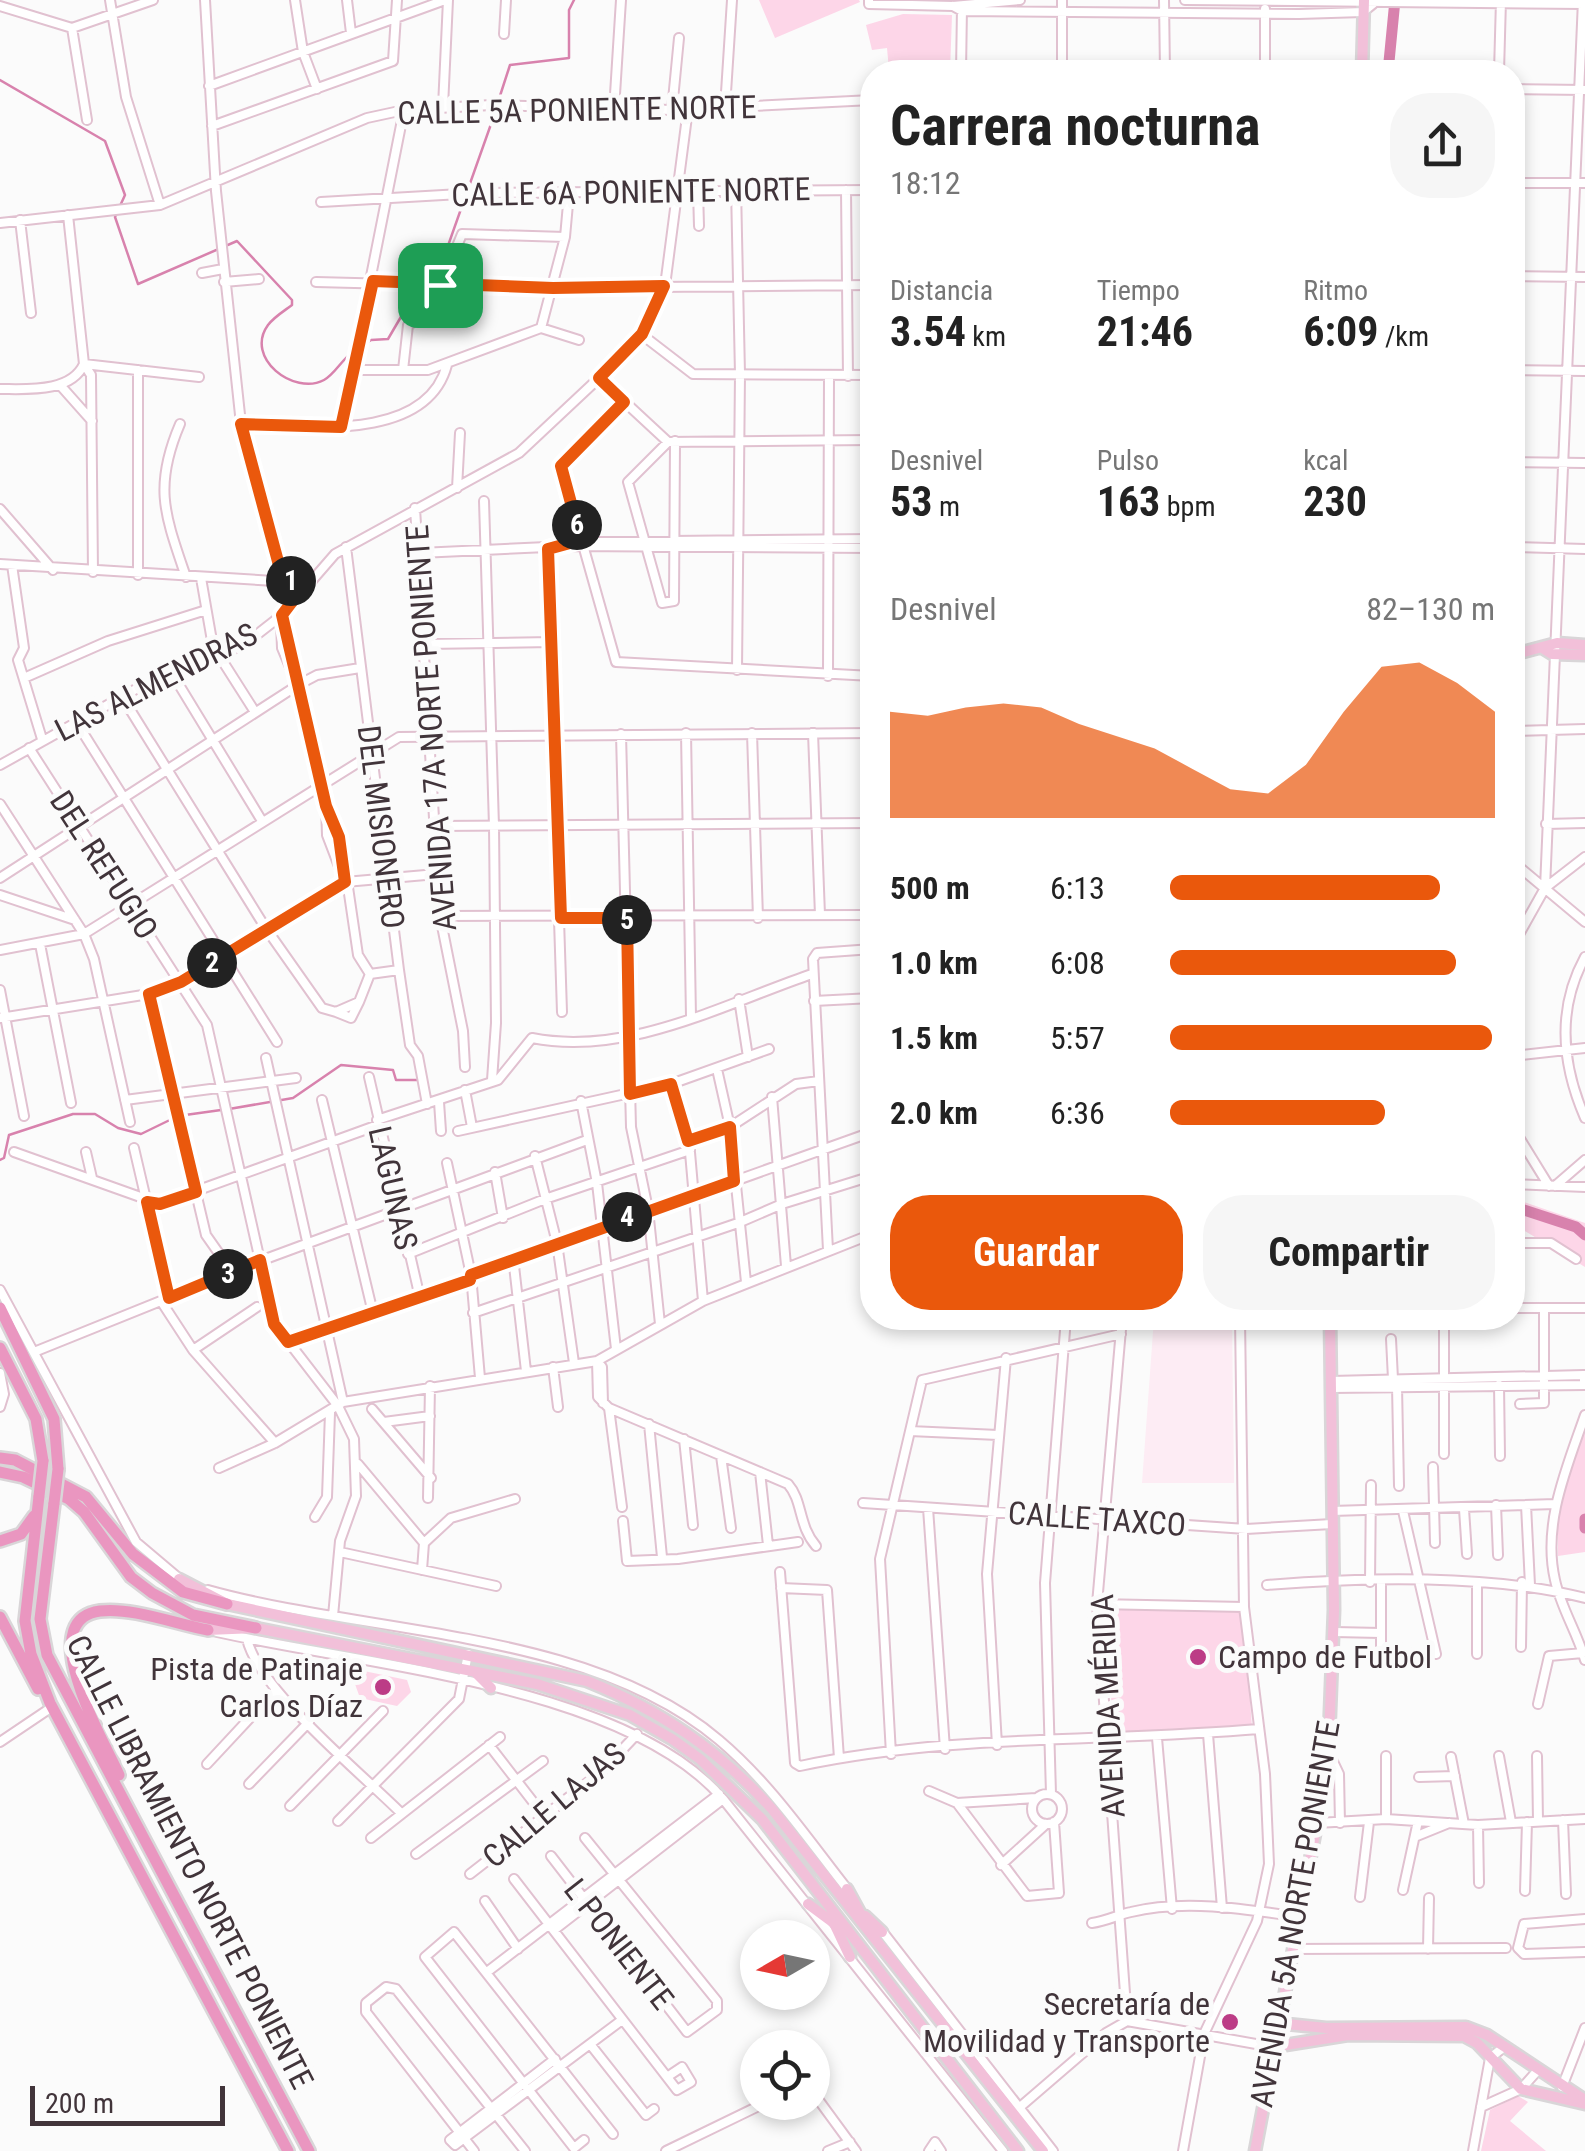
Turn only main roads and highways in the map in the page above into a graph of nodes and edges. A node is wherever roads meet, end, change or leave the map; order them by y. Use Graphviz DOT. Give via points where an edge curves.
graph roads {
  1 [pos="1369,4"];
  2 [pos="1363,60"];
  3 [pos="1585,645"];
  4 [pos="1557,649"];
  5 [pos="1525,653"];
  6 [pos="1585,655"];
  7 [pos="0,1308"];
  8 [pos="1330,1330"];
  9 [pos="0,1348"];
  10 [pos="0,1458"];
  11 [pos="0,1472"];
  12 [pos="38,1502"];
  13 [pos="0,1541"];
  14 [pos="179,1580"];
  15 [pos="227,1604"];
  16 [pos="0,1617"];
  17 [pos="256,1628"];
  18 [pos="208,1630"];
  19 [pos="354,1630"];
  20 [pos="350,1647"];
  21 [pos="470,1670"];
  22 [pos="491,1688"];
  23 [pos="51,1705"];
  24 [pos="134,1816"];
  25 [pos="843,1892"];
  26 [pos="824,1900"];
  27 [pos="808,1904"];
  28 [pos="835,1924"];
  29 [pos="878,1936"];
  30 [pos="854,1940"];
  31 [pos="850,1957"];
  32 [pos="1277,2023"];
  33 [pos="1272,2047"];
  34 [pos="1585,2102"];
  35 [pos="288,2151"];
  36 [pos="309,2151"];
  37 [pos="1018,2151"];
  38 [pos="1043,2151"];
  39 [pos="1255,2151"];
  1 -- 2 [label="main road"];
  3 -- 4 [label="main road"];
  4 -- 5 [label="main road"];
  4 -- 6 [label="main road"];
  7 -- 24 [label="highway, CALLE LIBRAMIENTO NORTE PONIENTE, bridge" via="54,1418 58,1469 42,1638"];
  8 -- 32 [label="main road, AVENIDA 5A NORTE PONIENTE" via="1334,1632 1328,1751"];
  9 -- 12 [label="highway, CALLE LIBRAMIENTO NORTE PONIENTE, bridge" via="36,1419 43,1462"];
  10 -- 15 [label="highway" via="86,1497 133,1554 183,1592"];
  11 -- 17 [label="highway" via="69,1499 152,1594 193,1614"];
  12 -- 13 [label="highway" via="21,1534"];
  12 -- 23 [label="highway, CALLE LIBRAMIENTO NORTE PONIENTE" via="25,1621"];
  14 -- 15 [label="main road"];
  15 -- 19 [label="main road"];
  16 -- 23 [label="highway"];
  17 -- 18 [label="main road"];
  17 -- 20 [label="main road"];
  18 -- 24 [label="highway" via="102,1610 85,1616 68,1644"];
  19 -- 20 [label="main road"];
  19 -- 25 [label="main road" via="587,1681 636,1701 681,1726 744,1778"];
  20 -- 21 [label="main road"];
  21 -- 22 [label="main road"];
  21 -- 26 [label="main road" via="584,1697 672,1738 762,1819"];
  23 -- 35 [label="highway, CALLE LIBRAMIENTO NORTE PONIENTE"];
  24 -- 36 [label="highway, CALLE LIBRAMIENTO NORTE PONIENTE"];
  25 -- 29 [label="main road"];
  25 -- 29 [label="main road"];
  26 -- 28 [label="main road"];
  26 -- 30 [label="main road"];
  27 -- 28 [label="main road"];
  28 -- 30 [label="main road"];
  28 -- 31 [label="main road"];
  29 -- 38 [label="main road"];
  30 -- 37 [label="main road"];
  32 -- 33 [label="main road, AVENIDA 5A NORTE PONIENTE"];
  32 -- 34 [label="main road" via="1466,2027"];
  33 -- 34 [label="main road" via="1348,2036 1464,2036 1520,2089"];
  33 -- 39 [label="main road, AVENIDA 5A NORTE PONIENTE"];
}
